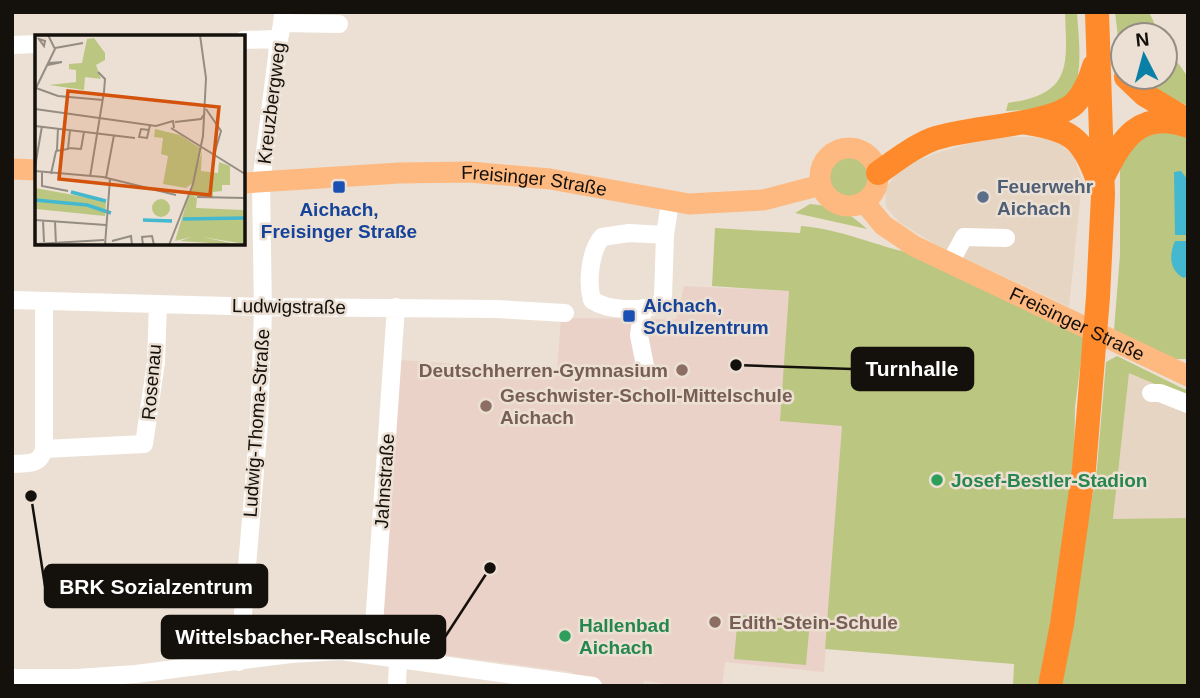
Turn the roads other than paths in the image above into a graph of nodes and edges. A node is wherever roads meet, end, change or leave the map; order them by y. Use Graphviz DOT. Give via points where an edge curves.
graph roads {
  1 [pos="1098,17"];
  2 [pos="339,24"];
  3 [pos="281,25"];
  4 [pos="245,39"];
  5 [pos="1109,41"];
  6 [pos="35,44"];
  7 [pos="12,45"];
  8 [pos="1099,52"];
  9 [pos="1142,91"];
  10 [pos="1188,120"];
  11 [pos="1021,122"];
  12 [pos="1188,126"];
  13 [pos="874,164"];
  14 [pos="12,169"];
  15 [pos="35,170"];
  16 [pos="252,183"];
  17 [pos="821,186"];
  18 [pos="1103,186"];
  19 [pos="670,202"];
  20 [pos="864,202"];
  21 [pos="665,235"];
  22 [pos="1006,239"];
  23 [pos="950,263"];
  24 [pos="12,300"];
  25 [pos="44,301"];
  26 [pos="158,304"];
  27 [pos="263,307"];
  28 [pos="396,307"];
  29 [pos="643,308"];
  30 [pos="565,313"];
  31 [pos="646,371"];
  32 [pos="1188,376"];
  33 [pos="1151,393"];
  34 [pos="1188,404"];
  35 [pos="44,449"];
  36 [pos="12,464"];
  37 [pos="372,654"];
  38 [pos="398,658"];
  39 [pos="239,662"];
  40 [pos="12,678"];
  41 [pos="397,686"];
  42 [pos="593,686"];
  43 [pos="1050,686"];
  1 -- 5 [label="highway"];
  1 -- 8 [label="highway"];
  2 -- 3 [label="street, Kreuzbergweg"];
  3 -- 4 [label="street"];
  3 -- 16 [label="street, Kreuzbergweg"];
  6 -- 7 [label="street"];
  8 -- 11 [label="highway" via="1086,89 1074,104 1056,114"];
  8 -- 18 [label="highway"];
  9 -- 10 [label="highway"];
  11 -- 13 [label="highway" via="933,139"];
  11 -- 18 [label="highway" via="1062,131 1077,140"];
  12 -- 18 [label="highway" via="1160,121 1129,134"];
  13 -- 17 [label="main road" via="852,148 835,152 823,164"];
  13 -- 20 [label="main road" via="875,190"];
  14 -- 15 [label="main road"];
  16 -- 19 [label="main road, Freisinger Straße" via="468,172 550,179"];
  16 -- 27 [label="street, Ludwig-Thoma-Straße"];
  17 -- 19 [label="main road, Freisinger Straße" via="763,200"];
  17 -- 20 [label="main road" via="840,204"];
  18 -- 43 [label="highway" via="1084,469"];
  19 -- 21 [label="street"];
  20 -- 23 [label="main road, Freisinger Straße" via="894,233"];
  21 -- 29 [label="street" via="663,298 658,305"];
  21 -- 29 [label="street" via="614,233 595,245 589,289 592,300 601,306"];
  22 -- 23 [label="street" via="964,237"];
  23 -- 32 [label="main road, Freisinger Straße"];
  24 -- 25 [label="street, Ludwigstraße"];
  25 -- 26 [label="street, Ludwigstraße"];
  25 -- 35 [label="street"];
  26 -- 27 [label="street, Ludwigstraße"];
  26 -- 35 [label="street, Rosenau" via="156,362 144,444"];
  27 -- 28 [label="street, Ludwigstraße"];
  27 -- 39 [label="street, Ludwig-Thoma-Straße" via="259,424"];
  28 -- 30 [label="street, Ludwigstraße"];
  28 -- 37 [label="street, Jahnstraße"];
  29 -- 31 [label="street" via="639,335"];
  33 -- 34 [label="street"];
  35 -- 36 [label="street, Rosenau" via="37,462"];
  37 -- 38 [label="street"];
  37 -- 39 [label="street" via="314,651"];
  38 -- 41 [label="street"];
  38 -- 42 [label="street"];
  39 -- 40 [label="street" via="136,674"];
}
